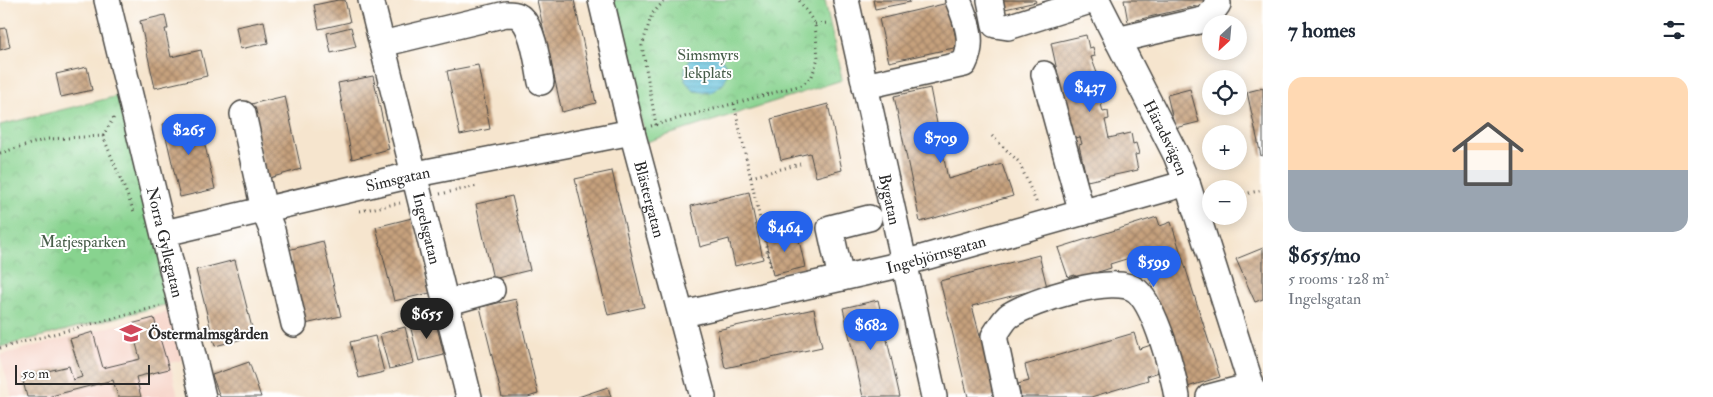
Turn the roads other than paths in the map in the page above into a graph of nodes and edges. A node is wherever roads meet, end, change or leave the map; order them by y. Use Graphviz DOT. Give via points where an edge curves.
graph roads {
  1 [pos="107,0"];
  2 [pos="371,0"];
  3 [pos="601,0"];
  4 [pos="846,0"];
  5 [pos="958,0"];
  6 [pos="990,0"];
  7 [pos="1093,0"];
  8 [pos="1097,0"];
  9 [pos="1217,0"];
  10 [pos="1117,40"];
  11 [pos="382,44"];
  12 [pos="1044,74"];
  13 [pos="541,82"];
  14 [pos="865,86"];
  15 [pos="243,114"];
  16 [pos="632,132"];
  17 [pos="416,174"];
  18 [pos="1187,183"];
  19 [pos="264,210"];
  20 [pos="1082,213"];
  21 [pos="869,218"];
  22 [pos="165,233"];
  23 [pos="906,263"];
  24 [pos="841,278"];
  25 [pos="492,290"];
  26 [pos="446,303"];
  27 [pos="682,314"];
  28 [pos="294,324"];
  29 [pos="1253,391"];
  30 [pos="203,397"];
  31 [pos="469,397"];
  32 [pos="703,397"];
  33 [pos="934,397"];
  34 [pos="1007,397"];
  35 [pos="1177,397"];
  36 [pos="1209,397"];
  1 -- 22 [label="street, Norra Gyllegatan"];
  2 -- 11 [label="street, Ingelsgatan"];
  3 -- 16 [label="street, Blästergatan"];
  4 -- 14 [label="street, Bygatan"];
  5 -- 14 [label="street" via="970,35 970,52 964,64"];
  6 -- 7 [label="street" via="995,25 1008,27"];
  8 -- 10 [label="street, Häradsvägen"];
  9 -- 10 [label="street" via="1218,4 1207,20"];
  10 -- 18 [label="street, Häradsvägen"];
  11 -- 13 [label="street" via="514,14 522,18 532,38"];
  11 -- 17 [label="street, Ingelsgatan"];
  12 -- 20 [label="street"];
  14 -- 23 [label="street, Bygatan"];
  15 -- 19 [label="street"];
  16 -- 17 [label="street, Simsgatan"];
  16 -- 27 [label="street, Blästergatan"];
  17 -- 19 [label="street, Simsgatan"];
  17 -- 26 [label="street, Ingelsgatan"];
  18 -- 20 [label="street, Ingebjörnsgatan"];
  18 -- 29 [label="street, Häradsvägen"];
  19 -- 22 [label="street, Simsgatan"];
  19 -- 28 [label="street" via="272,230"];
  20 -- 23 [label="street, Ingebjörnsgatan"];
  21 -- 24 [label="street" via="830,228"];
  22 -- 30 [label="street, Norra Gyllegatan"];
  23 -- 24 [label="street, Ingebjörnsgatan"];
  23 -- 33 [label="street, Bygatan"];
  24 -- 27 [label="street, Ingebjörnsgatan"];
  25 -- 26 [label="street"];
  26 -- 31 [label="street, Ingelsgatan"];
  27 -- 32 [label="street, Blästergatan"];
  29 -- 36 [label="street"];
  34 -- 35 [label="street" via="994,336 1009,316 1047,298 1115,284 1137,290 1152,313 1174,378"];
}
